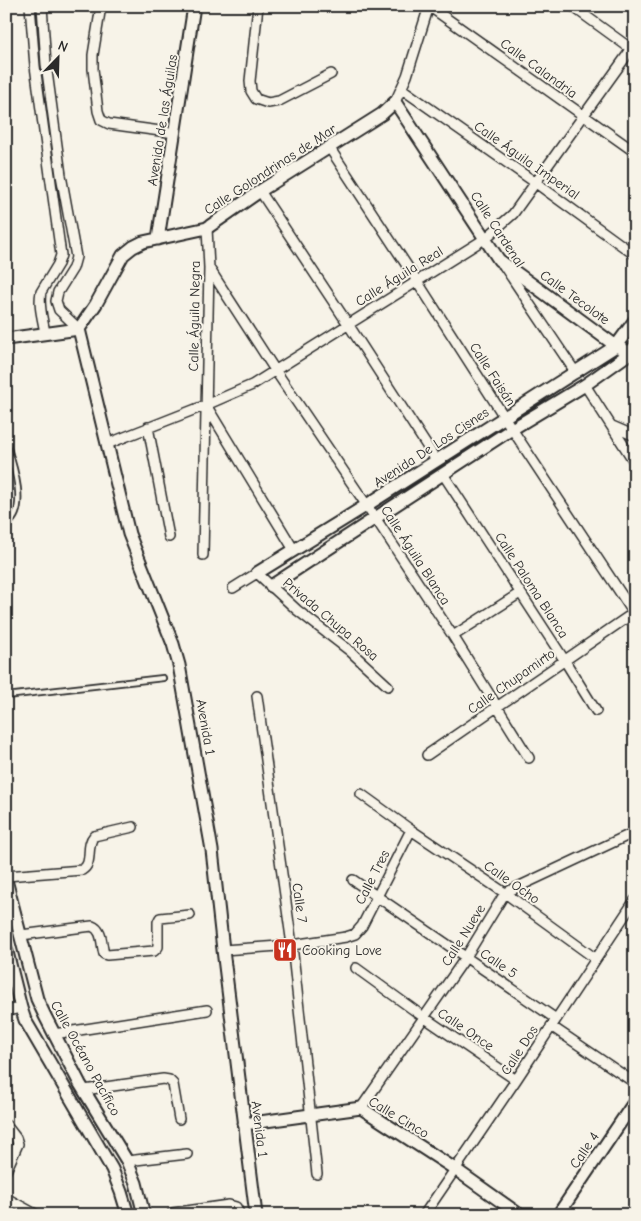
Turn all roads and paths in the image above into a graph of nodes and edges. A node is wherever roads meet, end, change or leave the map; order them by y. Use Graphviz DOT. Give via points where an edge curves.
graph roads {
  1 [pos="30,6"];
  2 [pos="42,6"];
  3 [pos="101,6"];
  4 [pos="194,6"];
  5 [pos="258,6"];
  6 [pos="429,6"];
  7 [pos="572,6"];
  8 [pos="634,48"];
  9 [pos="46,64"];
  10 [pos="35,66"];
  11 [pos="331,74"];
  12 [pos="402,89"];
  13 [pos="395,102"];
  14 [pos="584,117"];
  15 [pos="175,134"];
  16 [pos="329,147"];
  17 [pos="635,152"];
  18 [pos="61,175"];
  19 [pos="50,177"];
  20 [pos="536,183"];
  21 [pos="260,191"];
  22 [pos="207,228"];
  23 [pos="486,238"];
  24 [pos="158,239"];
  25 [pos="61,255"];
  26 [pos="635,255"];
  27 [pos="76,257"];
  28 [pos="499,260"];
  29 [pos="209,268"];
  30 [pos="417,281"];
  31 [pos="59,310"];
  32 [pos="41,312"];
  33 [pos="635,320"];
  34 [pos="348,324"];
  35 [pos="79,329"];
  36 [pos="45,333"];
  37 [pos="6,339"];
  38 [pos="616,346"];
  39 [pos="633,352"];
  40 [pos="275,370"];
  41 [pos="576,372"];
  42 [pos="585,385"];
  43 [pos="206,405"];
  44 [pos="504,417"];
  45 [pos="612,426"];
  46 [pos="148,427"];
  47 [pos="512,430"];
  48 [pos="635,436"];
  49 [pos="6,442"];
  50 [pos="107,444"];
  51 [pos="436,460"];
  52 [pos="635,463"];
  53 [pos="443,474"];
  54 [pos="367,505"];
  55 [pos="376,519"];
  56 [pos="6,525"];
  57 [pos="169,537"];
  58 [pos="294,550"];
  59 [pos="203,555"];
  60 [pos="257,573"];
  61 [pos="271,586"];
  62 [pos="233,588"];
  63 [pos="520,593"];
  64 [pos="634,613"];
  65 [pos="453,636"];
  66 [pos="565,660"];
  67 [pos="163,678"];
  68 [pos="388,686"];
  69 [pos="6,696"];
  70 [pos="257,696"];
  71 [pos="498,708"];
  72 [pos="596,711"];
  73 [pos="427,755"];
  74 [pos="529,758"];
  75 [pos="361,794"];
  76 [pos="133,827"];
  77 [pos="411,830"];
  78 [pos="635,832"];
  79 [pos="6,876"];
  80 [pos="6,880"];
  81 [pos="353,880"];
  82 [pos="505,893"];
  83 [pos="377,898"];
  84 [pos="635,900"];
  85 [pos="190,915"];
  86 [pos="20,935"];
  87 [pos="292,945"];
  88 [pos="6,948"];
  89 [pos="223,950"];
  90 [pos="466,957"];
  91 [pos="596,959"];
  92 [pos="356,968"];
  93 [pos="21,1008"];
  94 [pos="207,1010"];
  95 [pos="6,1011"];
  96 [pos="425,1018"];
  97 [pos="554,1022"];
  98 [pos="54,1034"];
  99 [pos="516,1080"];
  100 [pos="635,1083"];
  101 [pos="84,1090"];
  102 [pos="635,1101"];
  103 [pos="361,1108"];
  104 [pos="311,1115"];
  105 [pos="179,1119"];
  106 [pos="244,1124"];
  107 [pos="6,1125"];
  108 [pos="187,1154"];
  109 [pos="127,1162"];
  110 [pos="455,1169"];
  111 [pos="6,1171"];
  112 [pos="317,1174"];
  113 [pos="6,1198"];
  114 [pos="141,1200"];
  115 [pos="127,1210"];
  116 [pos="23,1212"];
  117 [pos="172,1213"];
  118 [pos="37,1215"];
  119 [pos="144,1215"];
  120 [pos="240,1215"];
  121 [pos="256,1215"];
  122 [pos="424,1215"];
  123 [pos="520,1215"];
  124 [pos="558,1215"];
  1 -- 10 [label="street"];
  2 -- 9 [label="street"];
  3 -- 15 [label="street" via="93,55 101,120"];
  4 -- 15 [label="street, Avenida de las Águilas"];
  5 -- 11 [label="street" via="250,81 256,98 268,103 279,101"];
  6 -- 12 [label="street"];
  6 -- 14 [label="street, Calle Calandria"];
  7 -- 8 [label="street"];
  8 -- 14 [label="street, Calle Águila Real"];
  9 -- 10 [label="street"];
  9 -- 18 [label="street"];
  10 -- 19 [label="street"];
  12 -- 13 [label="street"];
  12 -- 20 [label="street, Calle Águila Imperial"];
  13 -- 16 [label="street, Calle Golondrinas de Mar" via="382,114"];
  13 -- 23 [label="street, Calle Cardenal"];
  14 -- 17 [label="street, Calle Calandria"];
  14 -- 20 [label="street, Calle Águila Real"];
  15 -- 24 [label="street, Avenida de las Águilas"];
  16 -- 21 [label="street, Calle Golondrinas de Mar"];
  16 -- 30 [label="street, Calle Faisán"];
  18 -- 19 [label="street"];
  18 -- 27 [label="street"];
  19 -- 25 [label="street"];
  20 -- 23 [label="street, Calle Águila Real" via="513,214"];
  20 -- 26 [label="street, Calle Águila Imperial"];
  21 -- 22 [label="street, Calle Golondrinas de Mar"];
  21 -- 34 [label="street"];
  22 -- 24 [label="street, Calle Golondrinas de Mar"];
  22 -- 29 [label="street, Calle Águila Negra"];
  23 -- 28 [label="street, Calle Cardenal"];
  23 -- 30 [label="street, Calle Águila Real"];
  24 -- 35 [label="street, Calle Golondrinas de Mar" via="132,247 123,255"];
  25 -- 27 [label="street"];
  25 -- 32 [label="street" via="41,292"];
  27 -- 31 [label="street" via="56,297"];
  28 -- 38 [label="street, Calle Tecolote"];
  28 -- 41 [label="street, Calle Cardenal"];
  29 -- 40 [label="street, Calle Águila Blanca"];
  29 -- 43 [label="street, Calle Águila Negra"];
  30 -- 34 [label="street, Calle Águila Real"];
  30 -- 44 [label="street, Calle Faisán"];
  31 -- 32 [label="street"];
  31 -- 35 [label="street"];
  32 -- 36 [label="street"];
  33 -- 38 [label="street, Avenida De Los Cisnes"];
  34 -- 40 [label="street, Calle Águila Real"];
  34 -- 51 [label="street"];
  35 -- 36 [label="street"];
  35 -- 50 [label="street, Avenida 1"];
  36 -- 37 [label="street"];
  38 -- 39 [label="street, Calle Tecolote"];
  38 -- 41 [label="street, Avenida De Los Cisnes"];
  39 -- 42 [label="street"];
  40 -- 43 [label="street, Calle Águila Real" via="252,385"];
  40 -- 54 [label="street, Calle Águila Blanca"];
  41 -- 44 [label="street, Avenida De Los Cisnes"];
  42 -- 45 [label="street"];
  42 -- 47 [label="street"];
  43 -- 46 [label="street, Calle Águila Real"];
  43 -- 58 [label="street"];
  43 -- 59 [label="street, Calle Águila Negra"];
  44 -- 47 [label="street, Calle Faisán"];
  44 -- 51 [label="street, Avenida De Los Cisnes"];
  45 -- 48 [label="street"];
  45 -- 52 [label="street"];
  46 -- 50 [label="street, Calle Águila Real"];
  46 -- 57 [label="street"];
  47 -- 53 [label="street"];
  47 -- 64 [label="street, Calle Faisán"];
  49 -- 56 [label="lane" via="19,495 18,511 12,522"];
  50 -- 89 [label="street, Avenida 1" via="128,534 179,665 212,850"];
  51 -- 54 [label="street, Avenida De Los Cisnes"];
  53 -- 55 [label="street"];
  53 -- 63 [label="street, Calle Paloma Blanca"];
  54 -- 55 [label="street, Calle Águila Blanca"];
  54 -- 58 [label="street, Avenida De Los Cisnes"];
  55 -- 61 [label="street"];
  55 -- 65 [label="street, Calle Águila Blanca"];
  58 -- 60 [label="street, Avenida De Los Cisnes"];
  60 -- 61 [label="street, Privada Chupa Rosa"];
  60 -- 62 [label="street, Avenida De Los Cisnes"];
  61 -- 68 [label="street, Privada Chupa Rosa"];
  63 -- 65 [label="street"];
  63 -- 66 [label="street, Calle Paloma Blanca"];
  64 -- 66 [label="street, Calle Chupamirto"];
  65 -- 71 [label="street, Calle Águila Blanca"];
  66 -- 71 [label="street, Calle Chupamirto"];
  66 -- 72 [label="street, Calle Paloma Blanca"];
  67 -- 69 [label="lane"];
  70 -- 87 [label="street, Calle 7"];
  71 -- 73 [label="street, Calle Chupamirto"];
  71 -- 74 [label="street, Calle Águila Blanca"];
  75 -- 77 [label="street, Calle Ocho"];
  76 -- 79 [label="street" via="94,836 89,844 89,862 82,870"];
  77 -- 82 [label="street, Calle Ocho"];
  77 -- 83 [label="street, Calle Tres"];
  78 -- 82 [label="street"];
  80 -- 86 [label="street, Calle Océano Pacífico"];
  81 -- 83 [label="street, Calle 5"];
  82 -- 90 [label="street, Calle Nueve"];
  82 -- 91 [label="street, Calle Ocho"];
  83 -- 87 [label="street, Calle Tres" via="355,934"];
  83 -- 90 [label="street, Calle 5"];
  84 -- 91 [label="street, Calle Dos"];
  85 -- 86 [label="street" via="160,918 158,947 154,951 104,954 99,932 92,926"];
  86 -- 98 [label="street, Calle Océano Pacífico" via="37,999"];
  87 -- 89 [label="street"];
  87 -- 104 [label="street, Calle 7"];
  88 -- 93 [label="street"];
  89 -- 106 [label="street, Avenida 1"];
  90 -- 96 [label="street, Calle Nueve"];
  90 -- 97 [label="street, Calle 5"];
  91 -- 97 [label="street, Calle Dos"];
  92 -- 96 [label="street, Calle Once"];
  93 -- 95 [label="street"];
  93 -- 115 [label="street" via="112,1170"];
  94 -- 98 [label="street"];
  96 -- 99 [label="street, Calle Once"];
  96 -- 103 [label="street, Calle Nueve"];
  97 -- 99 [label="street, Calle Dos"];
  97 -- 100 [label="street"];
  98 -- 101 [label="street, Calle Océano Pacífico"];
  99 -- 110 [label="street, Calle Dos"];
  101 -- 105 [label="street" via="169,1080"];
  101 -- 109 [label="street, Calle Océano Pacífico"];
  102 -- 124 [label="street, Calle 4"];
  103 -- 104 [label="street, Calle Cinco"];
  103 -- 110 [label="street, Calle Cinco"];
  104 -- 106 [label="street, Calle Cinco"];
  104 -- 112 [label="street, Calle 7"];
  106 -- 121 [label="street, Avenida 1"];
  107 -- 111 [label="street" via="18,1144"];
  108 -- 109 [label="street"];
  109 -- 114 [label="street, Calle Océano Pacífico"];
  110 -- 122 [label="street, Calle Dos"];
  110 -- 123 [label="street, Calle Cinco"];
  113 -- 116 [label="street"];
  114 -- 115 [label="street"];
  114 -- 119 [label="street, Calle Océano Pacífico"];
  116 -- 118 [label="street"];
  117 -- 120 [label="street" via="229,1205 236,1207"];
}
